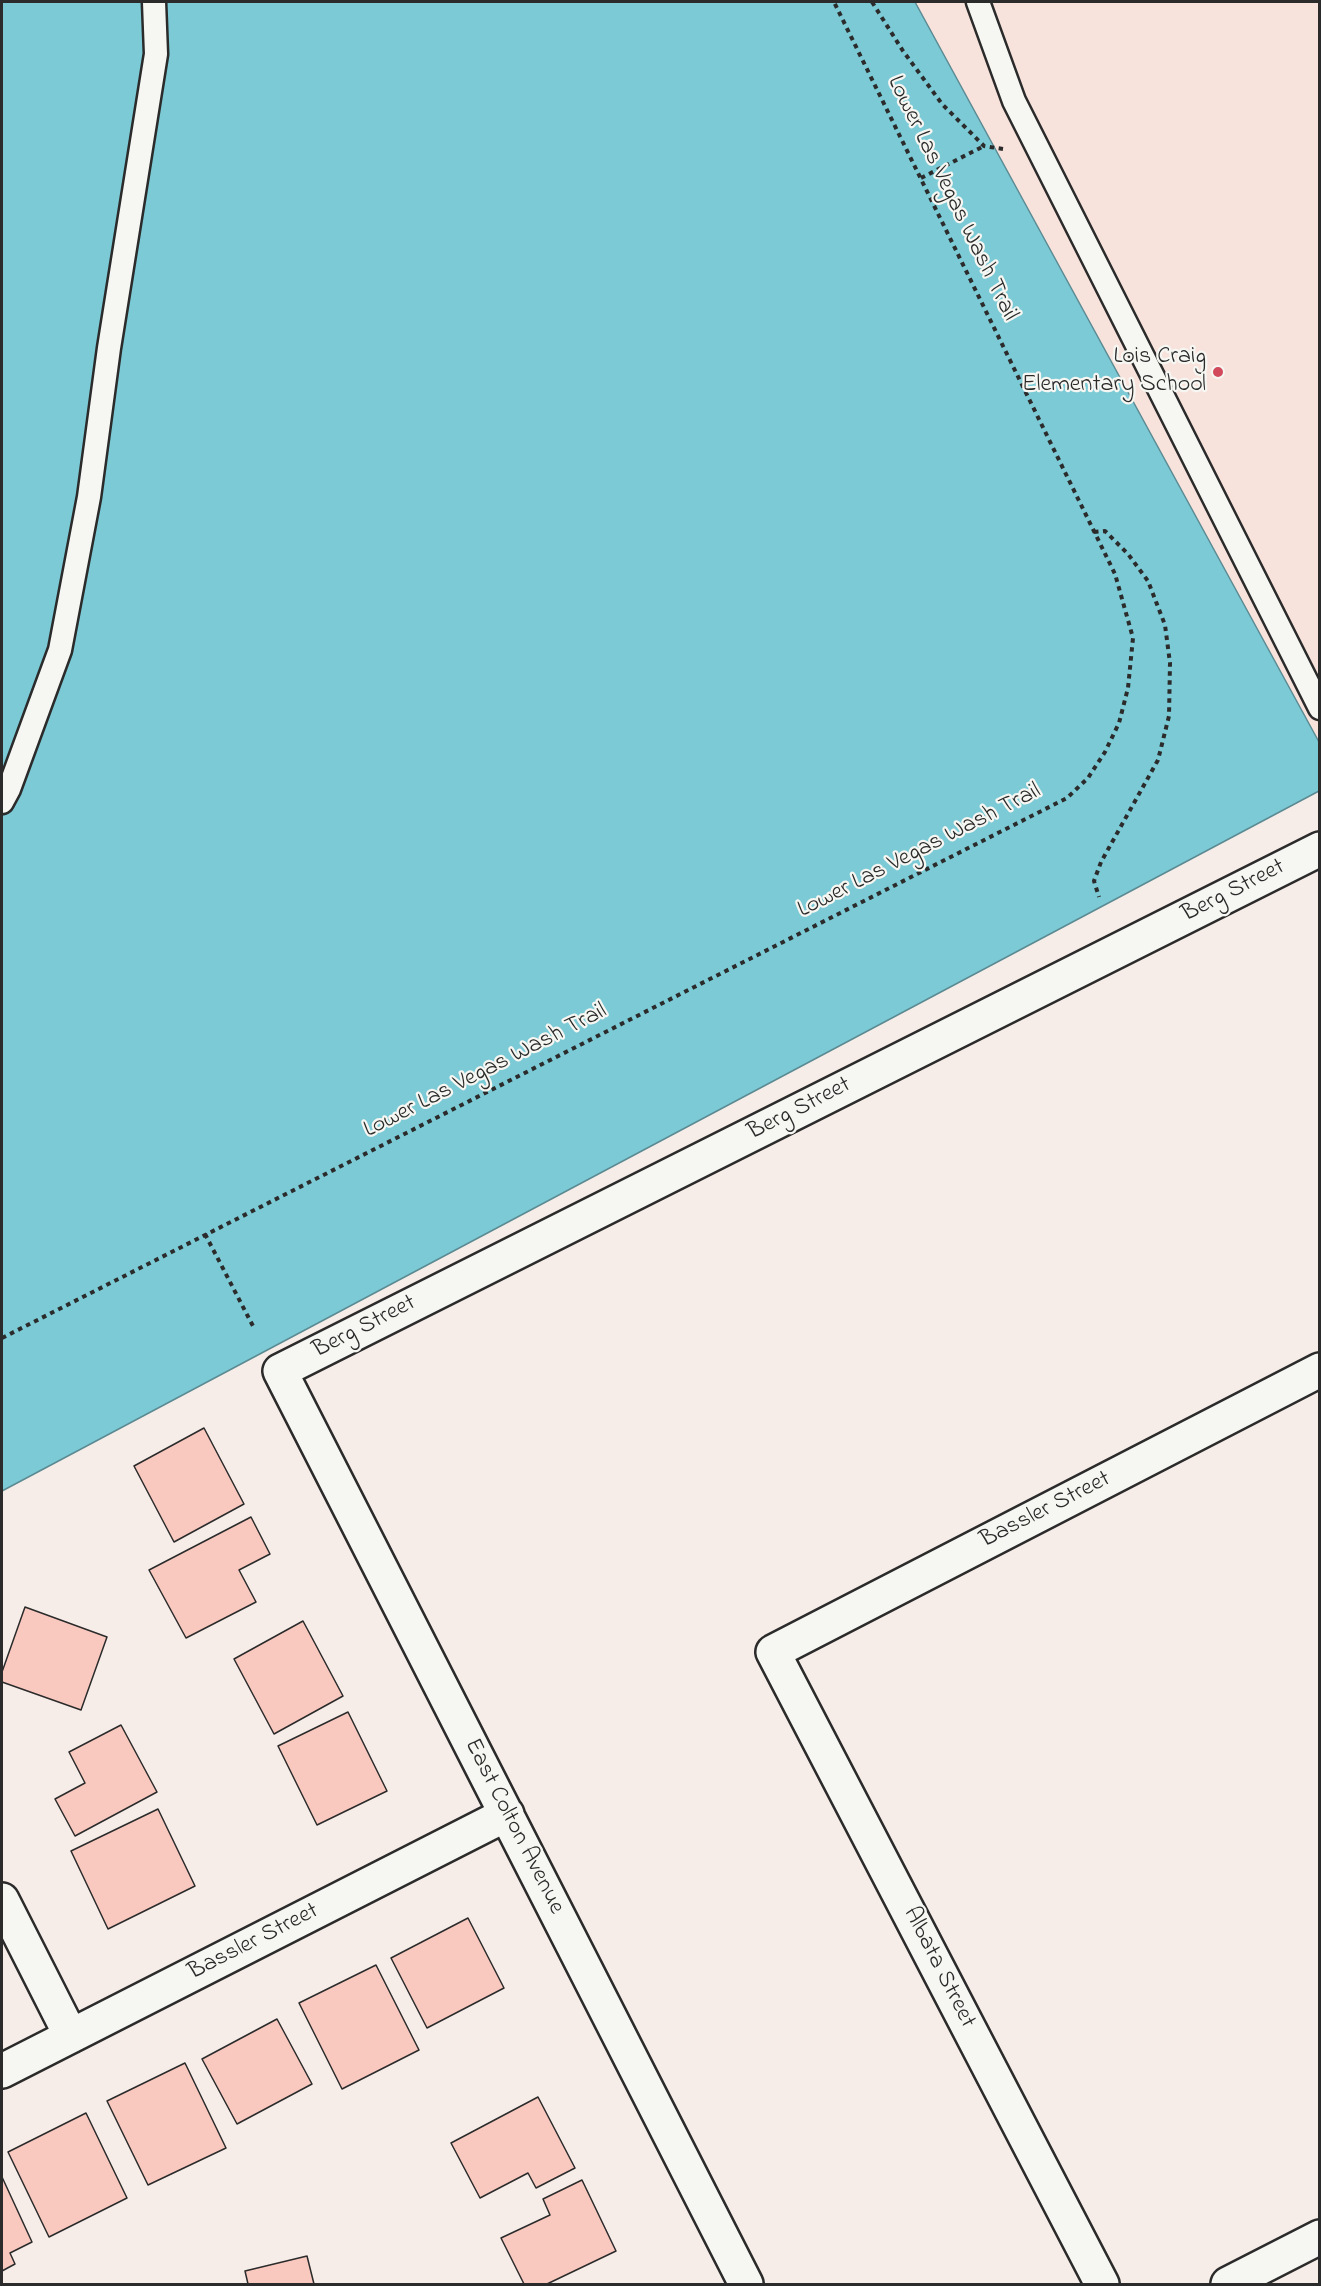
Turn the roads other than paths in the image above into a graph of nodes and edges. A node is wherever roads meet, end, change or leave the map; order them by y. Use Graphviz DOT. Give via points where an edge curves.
graph roads {
  1 [pos="153,2"];
  2 [pos="978,2"];
  3 [pos="1320,708"];
  4 [pos="2,802"];
  5 [pos="1320,849"];
  6 [pos="1320,1370"];
  7 [pos="280,1371"];
  8 [pos="773,1652"];
  9 [pos="507,1814"];
  10 [pos="2,1900"];
  11 [pos="71,2036"];
  12 [pos="2,2071"];
  13 [pos="1320,2237"];
  14 [pos="746,2284"];
  15 [pos="1102,2284"];
  16 [pos="1228,2284"];
  1 -- 4 [label="lane" via="156,54 89,497 60,650"];
  2 -- 3 [label="lane" via="1014,101"];
  5 -- 7 [label="street, Berg Street"];
  6 -- 8 [label="street, Bassler Street"];
  7 -- 9 [label="street, East Colton Avenue"];
  8 -- 15 [label="street, Albata Street"];
  9 -- 11 [label="street, Bassler Street"];
  9 -- 14 [label="street, East Colton Avenue"];
  10 -- 11 [label="street"];
  11 -- 12 [label="street, Bassler Street"];
  13 -- 16 [label="street"];
}
